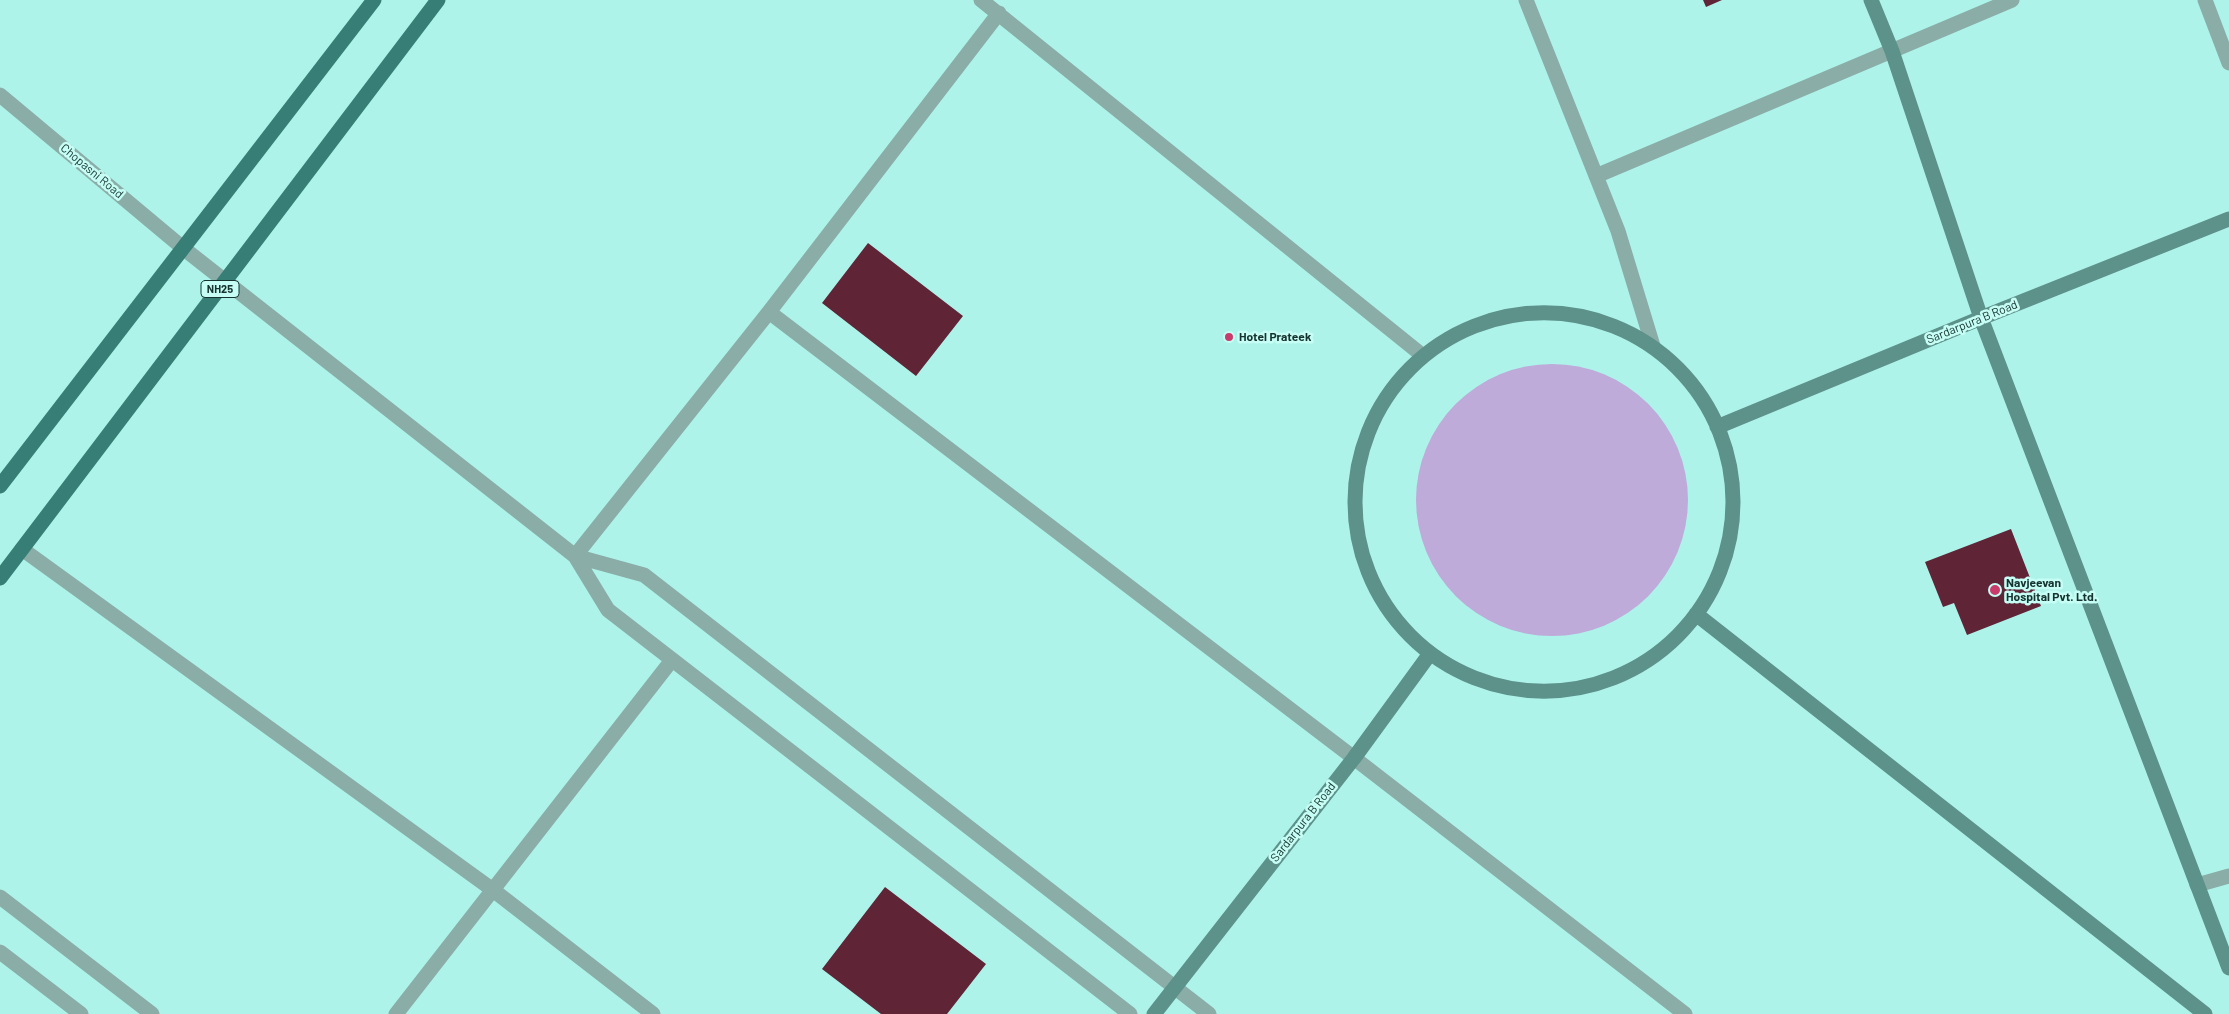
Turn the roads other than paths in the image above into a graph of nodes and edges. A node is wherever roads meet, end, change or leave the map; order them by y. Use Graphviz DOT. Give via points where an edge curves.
graph roads {
  1 [pos="374,0"];
  2 [pos="438,0"];
  3 [pos="981,0"];
  4 [pos="1512,0"];
  5 [pos="1871,0"];
  6 [pos="2012,0"];
  7 [pos="2206,0"];
  8 [pos="1528,6"];
  9 [pos="999,13"];
  10 [pos="1892,51"];
  11 [pos="2229,63"];
  12 [pos="0,95"];
  13 [pos="1596,176"];
  14 [pos="2229,219"];
  15 [pos="183,248"];
  16 [pos="226,281"];
  17 [pos="769,312"];
  18 [pos="1981,318"];
  19 [pos="1653,346"];
  20 [pos="1422,355"];
  21 [pos="1717,428"];
  22 [pos="0,486"];
  23 [pos="22,549"];
  24 [pos="575,556"];
  25 [pos="0,578"];
  26 [pos="1696,614"];
  27 [pos="1430,655"];
  28 [pos="672,660"];
  29 [pos="1354,758"];
  30 [pos="2229,876"];
  31 [pos="2197,885"];
  32 [pos="493,890"];
  33 [pos="0,897"];
  34 [pos="0,952"];
  35 [pos="2229,968"];
  36 [pos="1174,987"];
  37 [pos="82,1014"];
  38 [pos="152,1014"];
  39 [pos="396,1014"];
  40 [pos="653,1014"];
  41 [pos="1130,1014"];
  42 [pos="1154,1014"];
  43 [pos="1209,1014"];
  44 [pos="1685,1014"];
  45 [pos="2205,1014"];
  1 -- 15 [label="main road"];
  2 -- 16 [label="main road, NH25"];
  3 -- 9 [label="street"];
  4 -- 8 [label="street"];
  5 -- 10 [label="street"];
  6 -- 10 [label="street"];
  7 -- 11 [label="street"];
  8 -- 13 [label="street"];
  9 -- 17 [label="street"];
  9 -- 20 [label="street"];
  10 -- 13 [label="street"];
  10 -- 18 [label="street"];
  12 -- 15 [label="street, Chopasni Road"];
  13 -- 19 [label="street" via="1618,231"];
  14 -- 18 [label="street, Sardarpura B Road"];
  15 -- 16 [label="street, Chopasni Road"];
  15 -- 22 [label="main road"];
  16 -- 23 [label="main road, NH25"];
  16 -- 24 [label="street, Chopasni Road"];
  17 -- 24 [label="street"];
  17 -- 29 [label="street"];
  18 -- 21 [label="street, Sardarpura B Road"];
  18 -- 31 [label="street"];
  19 -- 20 [label="street" via="1593,318 1546,312 1480,323"];
  19 -- 21 [label="street" via="1700,392"];
  20 -- 27 [label="street" via="1379,406 1356,468 1355,534 1384,607"];
  21 -- 26 [label="street" via="1728,452 1735,518 1718,582"];
  23 -- 25 [label="main road, NH25"];
  23 -- 32 [label="street"];
  24 -- 28 [label="street" via="608,610"];
  24 -- 36 [label="street" via="644,575"];
  26 -- 27 [label="street" via="1680,636 1620,677 1555,693 1489,685"];
  26 -- 45 [label="street"];
  27 -- 29 [label="street, Sardarpura B Road"];
  28 -- 32 [label="street"];
  28 -- 41 [label="street"];
  29 -- 36 [label="street, Sardarpura B Road"];
  29 -- 44 [label="street"];
  30 -- 31 [label="street"];
  31 -- 35 [label="street"];
  32 -- 39 [label="street"];
  32 -- 40 [label="street"];
  33 -- 38 [label="street"];
  34 -- 37 [label="street"];
  36 -- 42 [label="street, Sardarpura B Road"];
  36 -- 43 [label="street"];
}
